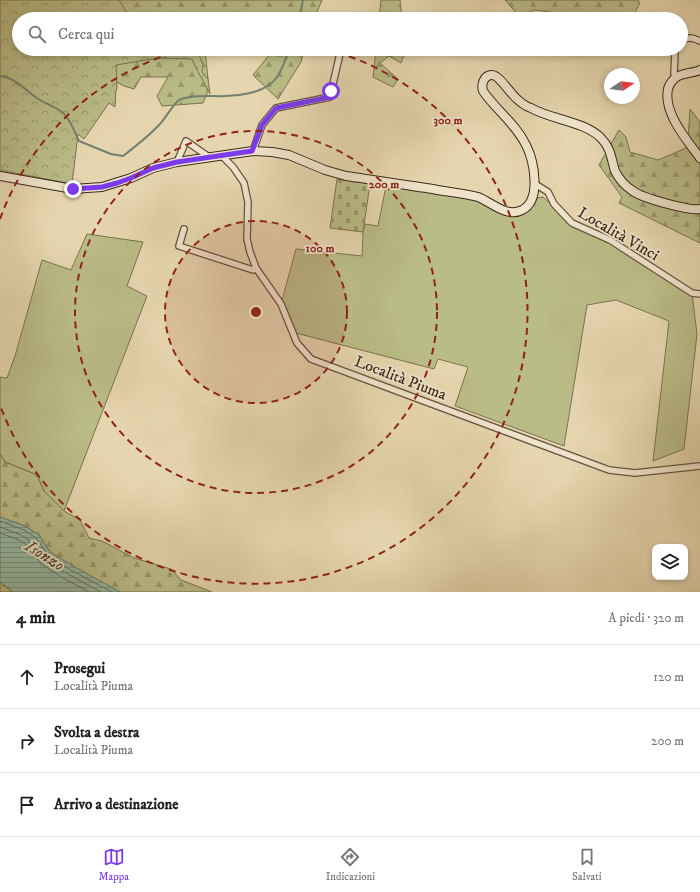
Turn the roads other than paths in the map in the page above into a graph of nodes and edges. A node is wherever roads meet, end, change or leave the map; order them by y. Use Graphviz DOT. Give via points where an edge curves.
graph roads {
  1 [pos="688,38"];
  2 [pos="700,41"];
  3 [pos="339,56"];
  4 [pos="675,56"];
  5 [pos="700,70"];
  6 [pos="676,77"];
  7 [pos="252,151"];
  8 [pos="222,156"];
  9 [pos="209,157"];
  10 [pos="700,158"];
  11 [pos="177,162"];
  12 [pos="0,176"];
  13 [pos="534,184"];
  14 [pos="700,209"];
  15 [pos="184,229"];
  16 [pos="256,268"];
  17 [pos="700,294"];
  18 [pos="700,466"];
  1 -- 2 [label="street"];
  3 -- 7 [label="street" via="330,97 276,108 262,125"];
  4 -- 6 [label="street"];
  5 -- 6 [label="street"];
  6 -- 10 [label="street" via="668,91 669,110"];
  7 -- 8 [label="street"];
  7 -- 13 [label="street" via="289,155 346,176 469,195 513,212 528,205 532,199"];
  8 -- 9 [label="street"];
  8 -- 16 [label="street, Località Piuma" via="244,183 248,202 247,240"];
  9 -- 11 [label="street"];
  9 -- 11 [label="street" via="186,141"];
  11 -- 12 [label="street" via="102,187 73,189"];
  13 -- 14 [label="street" via="531,161 525,143 483,91 482,82 487,77 497,77 517,99 530,108 595,133 608,147 620,179 634,192 690,209"];
  13 -- 17 [label="street, Località Vinci" via="548,192 554,204 572,223 610,240 692,293"];
  15 -- 16 [label="street" via="179,246 253,270"];
  16 -- 18 [label="street, Località Piuma" via="281,304 297,343 311,358 609,470 636,473"];
}
